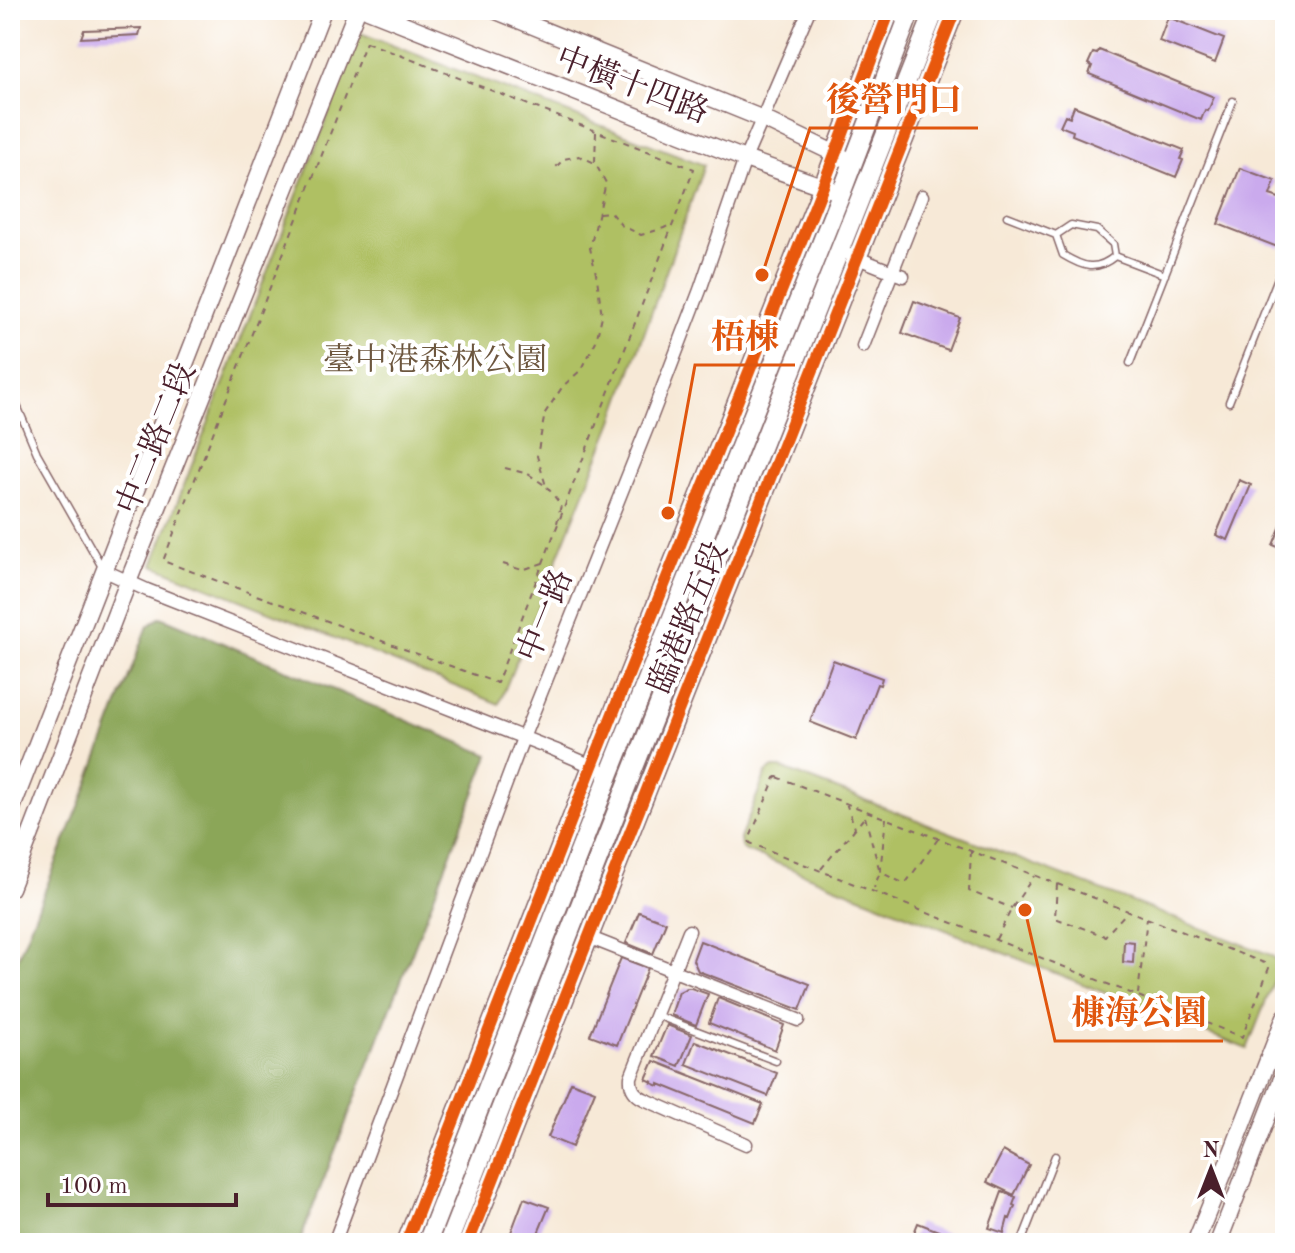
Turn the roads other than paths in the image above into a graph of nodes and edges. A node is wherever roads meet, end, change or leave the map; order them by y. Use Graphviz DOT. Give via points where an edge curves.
graph roads {
  1 [pos="323,10"];
  2 [pos="357,10"];
  3 [pos="368,10"];
  4 [pos="494,10"];
  5 [pos="809,10"];
  6 [pos="890,10"];
  7 [pos="911,10"];
  8 [pos="935,10"];
  9 [pos="955,10"];
  10 [pos="1233,101"];
  11 [pos="763,119"];
  12 [pos="835,155"];
  13 [pos="745,159"];
  14 [pos="853,163"];
  15 [pos="871,170"];
  16 [pos="890,178"];
  17 [pos="823,186"];
  18 [pos="841,194"];
  19 [pos="922,196"];
  20 [pos="859,201"];
  21 [pos="878,208"];
  22 [pos="1007,216"];
  23 [pos="1056,235"];
  24 [pos="803,237"];
  25 [pos="821,244"];
  26 [pos="840,251"];
  27 [pos="1115,256"];
  28 [pos="858,258"];
  29 [pos="1285,260"];
  30 [pos="898,274"];
  31 [pos="1165,275"];
  32 [pos="863,346"];
  33 [pos="1130,363"];
  34 [pos="10,389"];
  35 [pos="1229,402"];
  36 [pos="105,571"];
  37 [pos="128,582"];
  38 [pos="523,738"];
  39 [pos="592,766"];
  40 [pos="610,773"];
  41 [pos="629,780"];
  42 [pos="647,788"];
  43 [pos="10,813"];
  44 [pos="10,888"];
  45 [pos="689,931"];
  46 [pos="588,937"];
  47 [pos="673,970"];
  48 [pos="656,1015"];
  49 [pos="1285,1017"];
  50 [pos="798,1020"];
  51 [pos="776,1061"];
  52 [pos="1285,1071"];
  53 [pos="746,1144"];
  54 [pos="1055,1156"];
  55 [pos="427,1240"];
  56 [pos="334,1243"];
  57 [pos="468,1243"];
  58 [pos="1021,1243"];
  59 [pos="1195,1243"];
  60 [pos="1218,1243"];
  1 -- 36 [label="street, 中二路二段"];
  2 -- 37 [label="street, 中二路二段"];
  3 -- 13 [label="street, 中橫十四路"];
  4 -- 11 [label="street, 中橫十四路"];
  5 -- 11 [label="street, 中一路"];
  6 -- 12 [label="main road, 臨港路五段"];
  7 -- 14 [label="main road, 臨港路五段"];
  8 -- 15 [label="main road, 臨港路五段"];
  9 -- 16 [label="main road, 臨港路五段"];
  10 -- 31 [label="lane"];
  11 -- 12 [label="street, 中橫十四路"];
  11 -- 13 [label="street, 中一路"];
  12 -- 14 [label="street, 中橫十四路"];
  12 -- 17 [label="main road, 臨港路五段"];
  13 -- 17 [label="street, 中橫十四路"];
  13 -- 38 [label="street, 中一路" via="655,409"];
  14 -- 15 [label="street, 中橫十四路"];
  14 -- 18 [label="main road, 臨港路五段"];
  15 -- 16 [label="street, 中橫十四路"];
  15 -- 20 [label="main road, 臨港路五段"];
  16 -- 21 [label="main road, 臨港路五段"];
  17 -- 18 [label="street, 中橫十四路"];
  17 -- 24 [label="main road, 臨港路五段"];
  18 -- 20 [label="street, 中橫十四路"];
  18 -- 25 [label="main road, 臨港路五段"];
  19 -- 30 [label="street"];
  20 -- 21 [label="street, 中橫十四路"];
  20 -- 26 [label="main road, 臨港路五段"];
  21 -- 28 [label="main road, 臨港路五段"];
  22 -- 23 [label="lane"];
  23 -- 27 [label="lane" via="1071,225 1097,230 1113,244"];
  23 -- 27 [label="lane" via="1063,255 1081,265 1105,264"];
  24 -- 25 [label="street"];
  24 -- 39 [label="main road, 臨港路五段"];
  25 -- 26 [label="street"];
  25 -- 40 [label="main road, 臨港路五段"];
  26 -- 28 [label="street"];
  26 -- 41 [label="main road, 臨港路五段"];
  27 -- 31 [label="lane"];
  28 -- 30 [label="street"];
  28 -- 42 [label="main road, 臨港路五段"];
  29 -- 35 [label="lane"];
  30 -- 32 [label="street"];
  31 -- 33 [label="lane"];
  34 -- 36 [label="lane" via="37,453"];
  36 -- 37 [label="street"];
  36 -- 43 [label="street, 中二路二段"];
  37 -- 38 [label="street"];
  37 -- 44 [label="street, 中二路二段"];
  38 -- 39 [label="street"];
  38 -- 56 [label="street, 中一路"];
  39 -- 40 [label="street"];
  39 -- 55 [label="main road, 臨港路五段"];
  40 -- 41 [label="street"];
  40 -- 55 [label="main road, 臨港路五段"];
  41 -- 42 [label="street"];
  41 -- 55 [label="main road, 臨港路五段"];
  42 -- 46 [label="main road, 臨港路五段"];
  45 -- 47 [label="street"];
  46 -- 47 [label="street"];
  46 -- 57 [label="main road, 臨港路五段"];
  47 -- 48 [label="street"];
  47 -- 50 [label="street"];
  48 -- 51 [label="lane"];
  48 -- 53 [label="street" via="631,1077 634,1093"];
  49 -- 59 [label="street"];
  52 -- 60 [label="street"];
  54 -- 58 [label="lane"];
}
